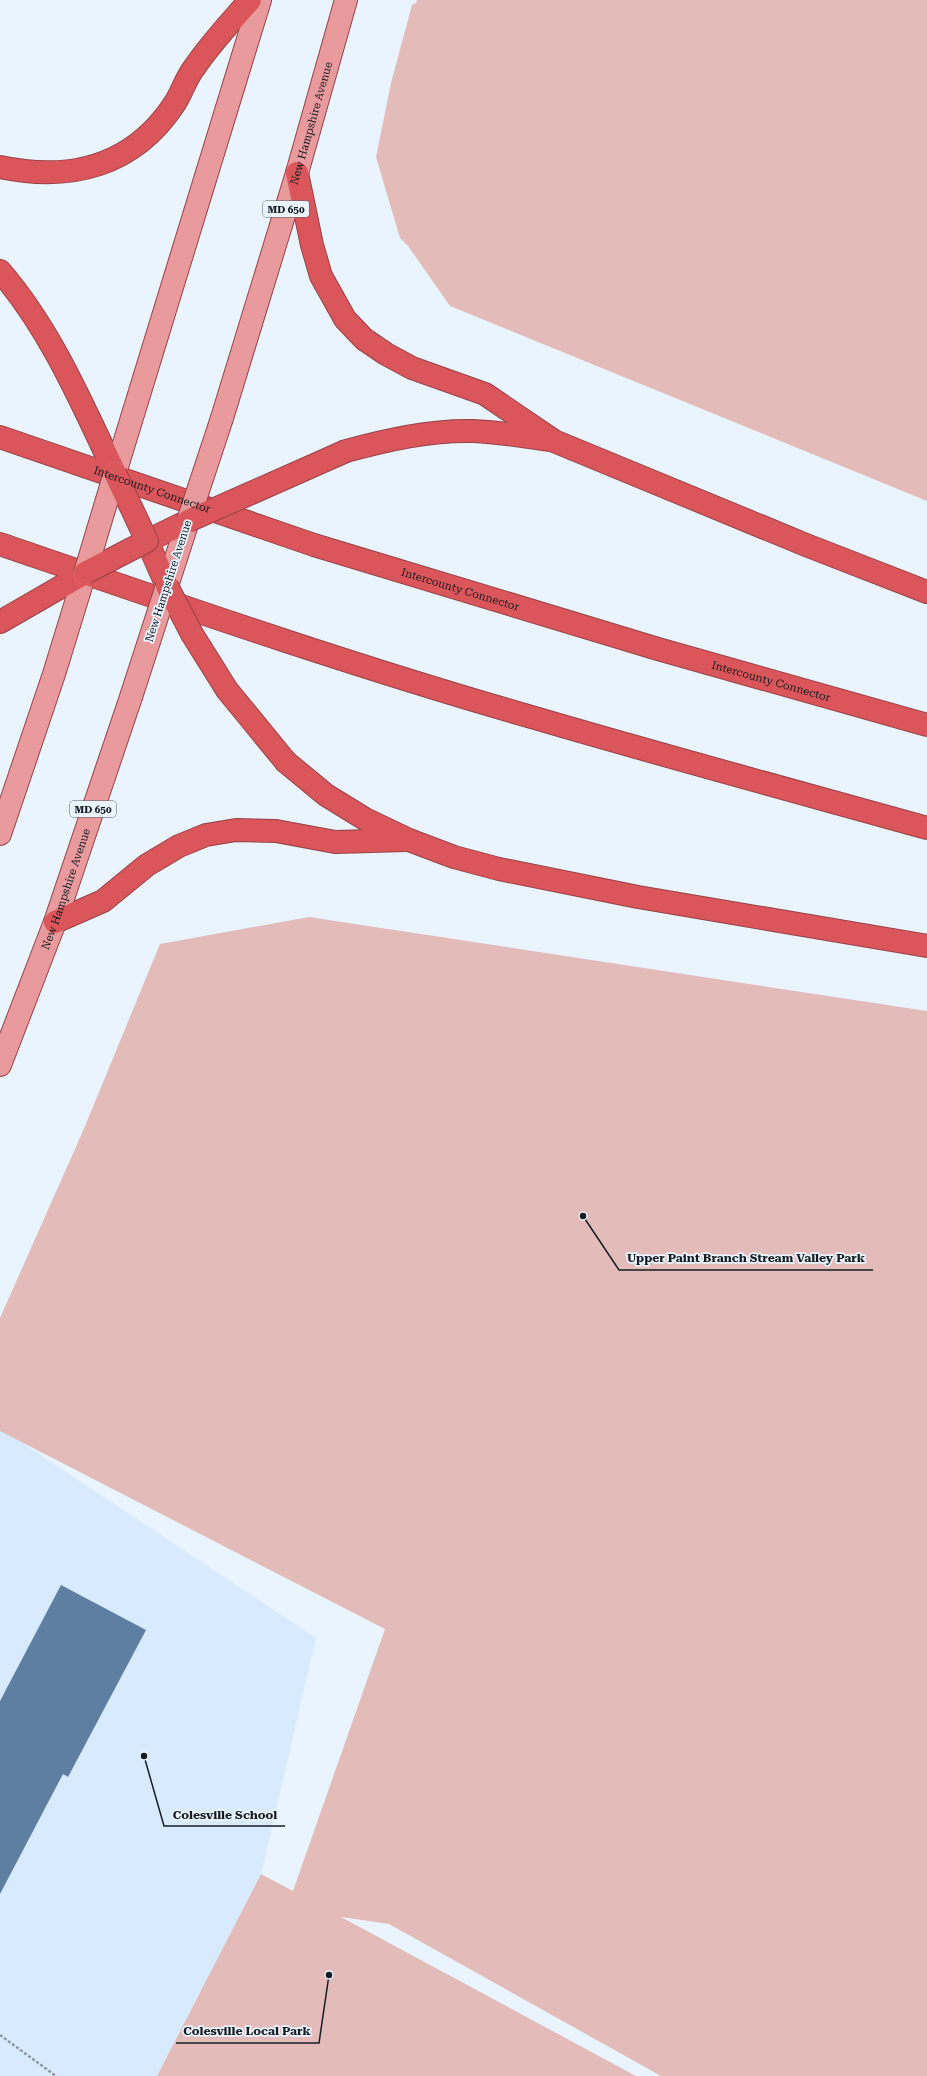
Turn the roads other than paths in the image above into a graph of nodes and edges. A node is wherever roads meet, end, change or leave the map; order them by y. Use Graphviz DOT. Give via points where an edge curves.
graph roads {
  1 [pos="250,0"];
  2 [pos="260,0"];
  3 [pos="346,0"];
  4 [pos="0,167"];
  5 [pos="297,172"];
  6 [pos="0,271"];
  7 [pos="0,437"];
  8 [pos="554,441"];
  9 [pos="115,473"];
  10 [pos="188,521"];
  11 [pos="147,541"];
  12 [pos="0,544"];
  13 [pos="85,573"];
  14 [pos="167,586"];
  15 [pos="927,592"];
  16 [pos="0,622"];
  17 [pos="927,724"];
  18 [pos="927,828"];
  19 [pos="0,834"];
  20 [pos="409,840"];
  21 [pos="55,922"];
  22 [pos="927,946"];
  23 [pos="0,1065"];
  1 -- 4 [label="highway" via="193,68 176,102 158,125 136,144 114,158 86,169 31,172"];
  2 -- 9 [label="main road"];
  3 -- 5 [label="main road, New Hampshire Avenue / MD 650"];
  5 -- 8 [label="highway" via="312,245 322,276 345,319 364,339 412,368 485,394"];
  5 -- 10 [label="main road, New Hampshire Avenue / MD 650, bridge"];
  6 -- 9 [label="highway" via="16,290 56,353"];
  7 -- 17 [label="highway, Intercounty Connector" via="314,545 658,649"];
  8 -- 10 [label="highway, bridge" via="465,431 430,433 384,441 346,451"];
  8 -- 15 [label="highway"];
  9 -- 11 [label="highway, bridge"];
  9 -- 13 [label="main road, bridge"];
  10 -- 11 [label="highway"];
  10 -- 14 [label="main road, New Hampshire Avenue / MD 650"];
  11 -- 13 [label="highway, bridge"];
  11 -- 14 [label="highway"];
  12 -- 18 [label="highway" via="176,605 527,716"];
  13 -- 16 [label="highway"];
  13 -- 19 [label="main road"];
  14 -- 20 [label="highway, bridge" via="192,634 227,690 286,762 326,795"];
  14 -- 21 [label="main road, New Hampshire Avenue / MD 650, bridge"];
  20 -- 21 [label="highway" via="335,842 276,831 236,830 206,835 179,846 147,865 103,901"];
  20 -- 22 [label="highway" via="499,870"];
  21 -- 23 [label="main road, New Hampshire Avenue / MD 650"];
}
